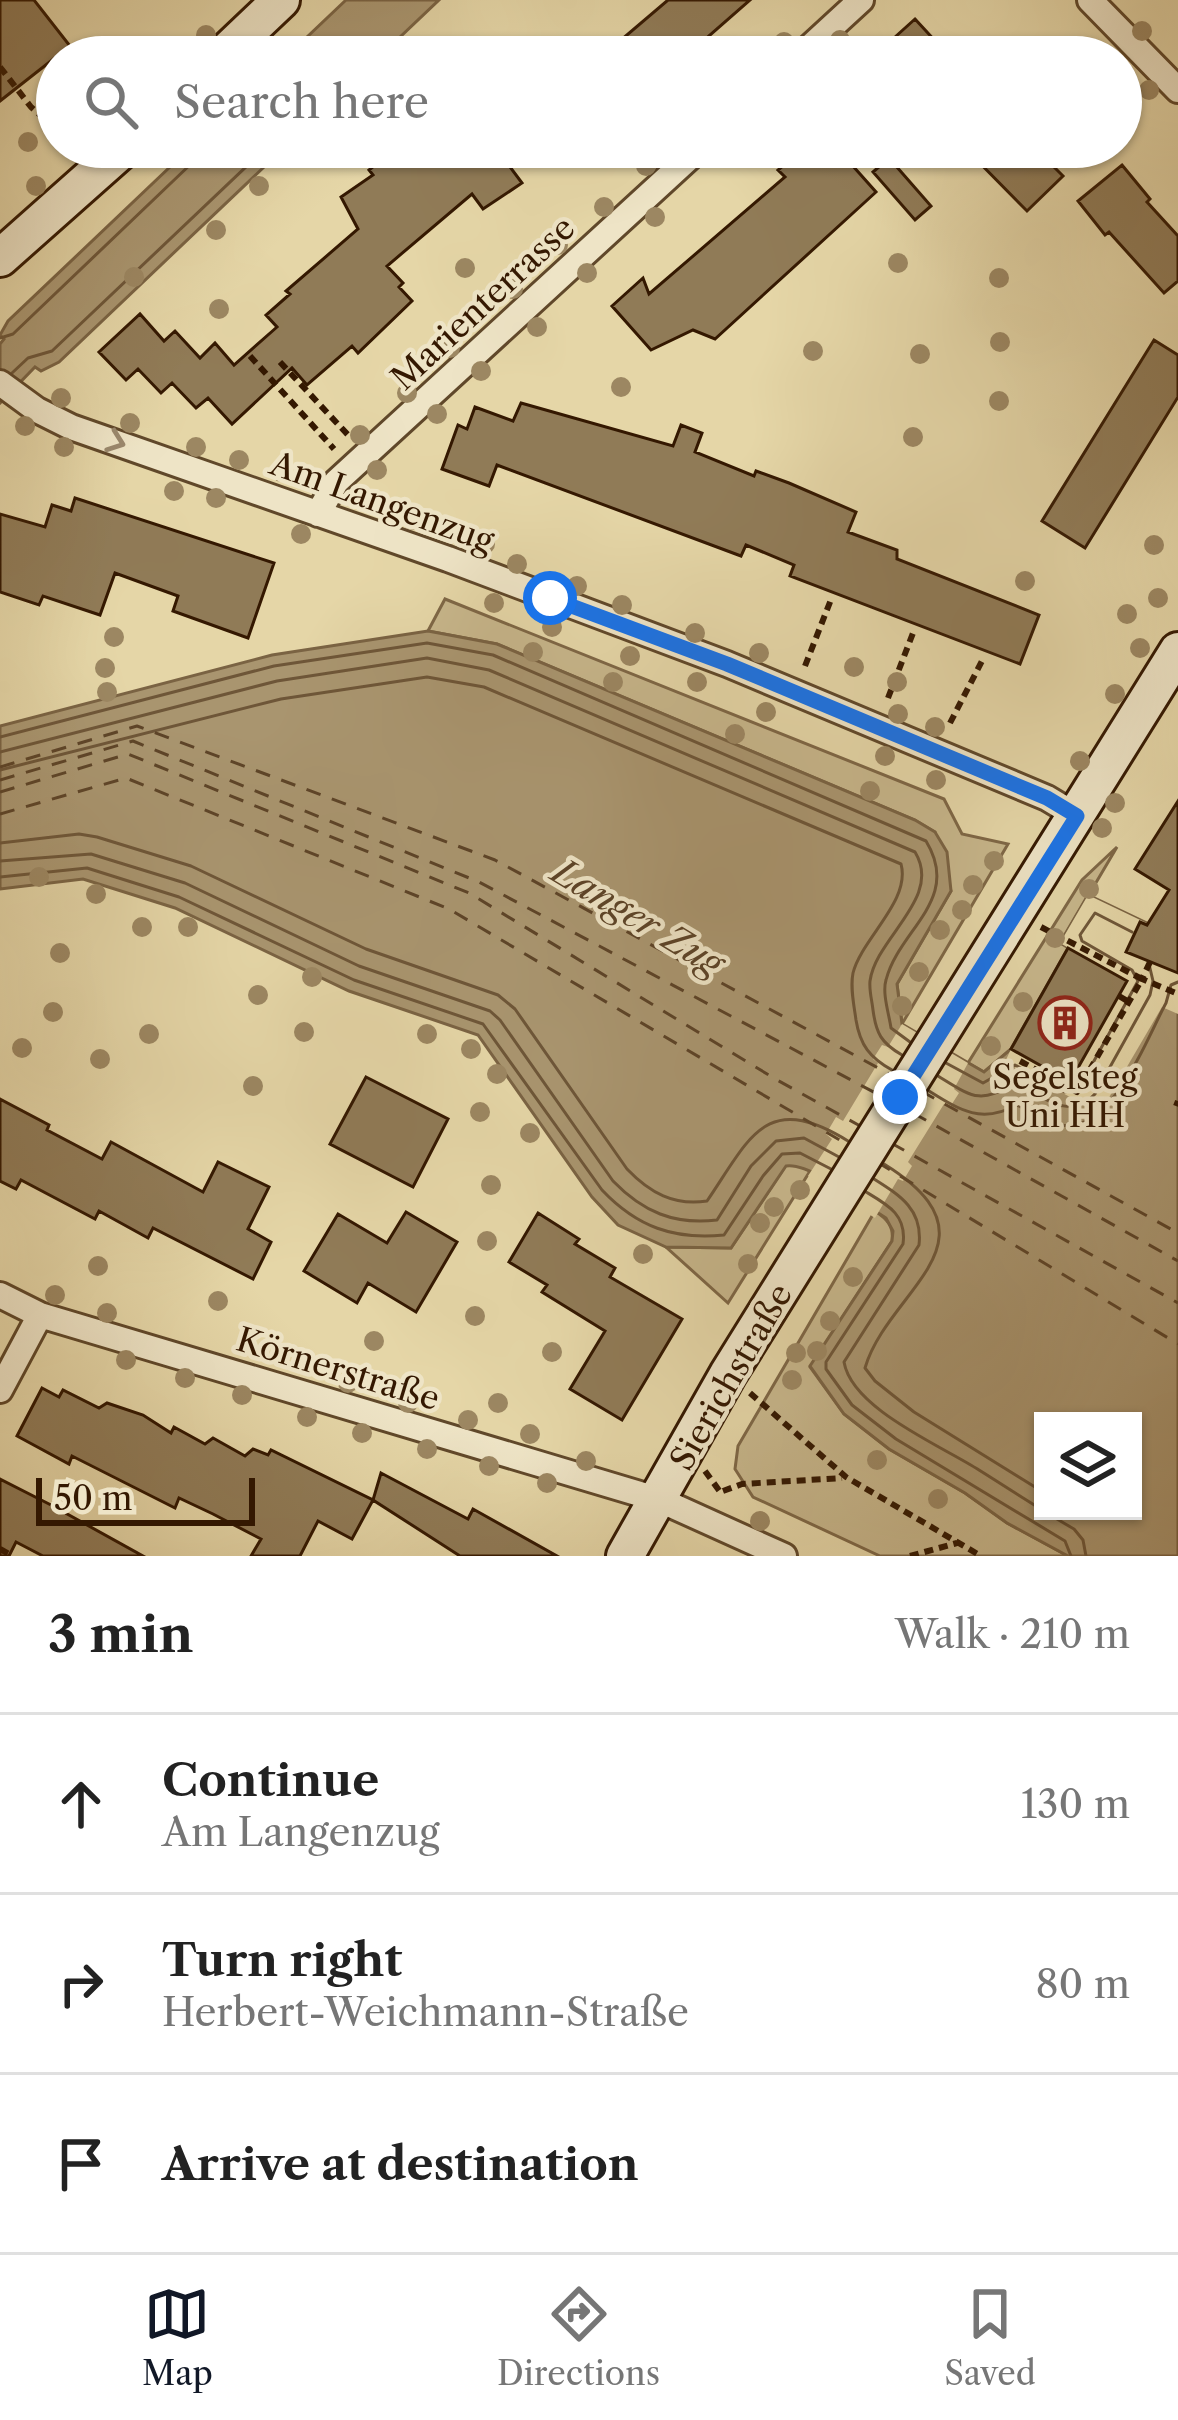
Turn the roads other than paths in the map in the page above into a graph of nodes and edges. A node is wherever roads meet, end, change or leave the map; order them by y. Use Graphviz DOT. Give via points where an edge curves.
graph roads {
  1 [pos="281,0"];
  2 [pos="861,0"];
  3 [pos="1090,0"];
  4 [pos="243,36"];
  5 [pos="822,36"];
  6 [pos="1125,36"];
  7 [pos="1142,53"];
  8 [pos="1178,90"];
  9 [pos="101,168"];
  10 [pos="678,168"];
  11 [pos="0,258"];
  12 [pos="5,387"];
  13 [pos="317,514"];
  14 [pos="1178,651"];
  15 [pos="1077,816"];
  16 [pos="0,1295"];
  17 [pos="40,1315"];
  18 [pos="0,1390"];
  19 [pos="660,1500"];
  20 [pos="625,1556"];
  21 [pos="784,1556"];
  1 -- 4 [label="main road"];
  2 -- 5 [label="street"];
  3 -- 6 [label="street"];
  7 -- 8 [label="street"];
  9 -- 11 [label="main road"];
  10 -- 13 [label="street, Marienterrasse" via="336,482"];
  12 -- 13 [label="street, Am Langenzug, one-way" via="71,427"];
  13 -- 15 [label="street, Am Langenzug" via="727,664"];
  14 -- 15 [label="main road, Sierichstraße"];
  15 -- 19 [label="main road, Sierichstraße" via="728,1374"];
  16 -- 17 [label="street, Körnerstraße"];
  17 -- 18 [label="street"];
  17 -- 19 [label="street, Körnerstraße"];
  19 -- 20 [label="main road, Sierichstraße"];
  19 -- 21 [label="street, Körnerstraße"];
}
